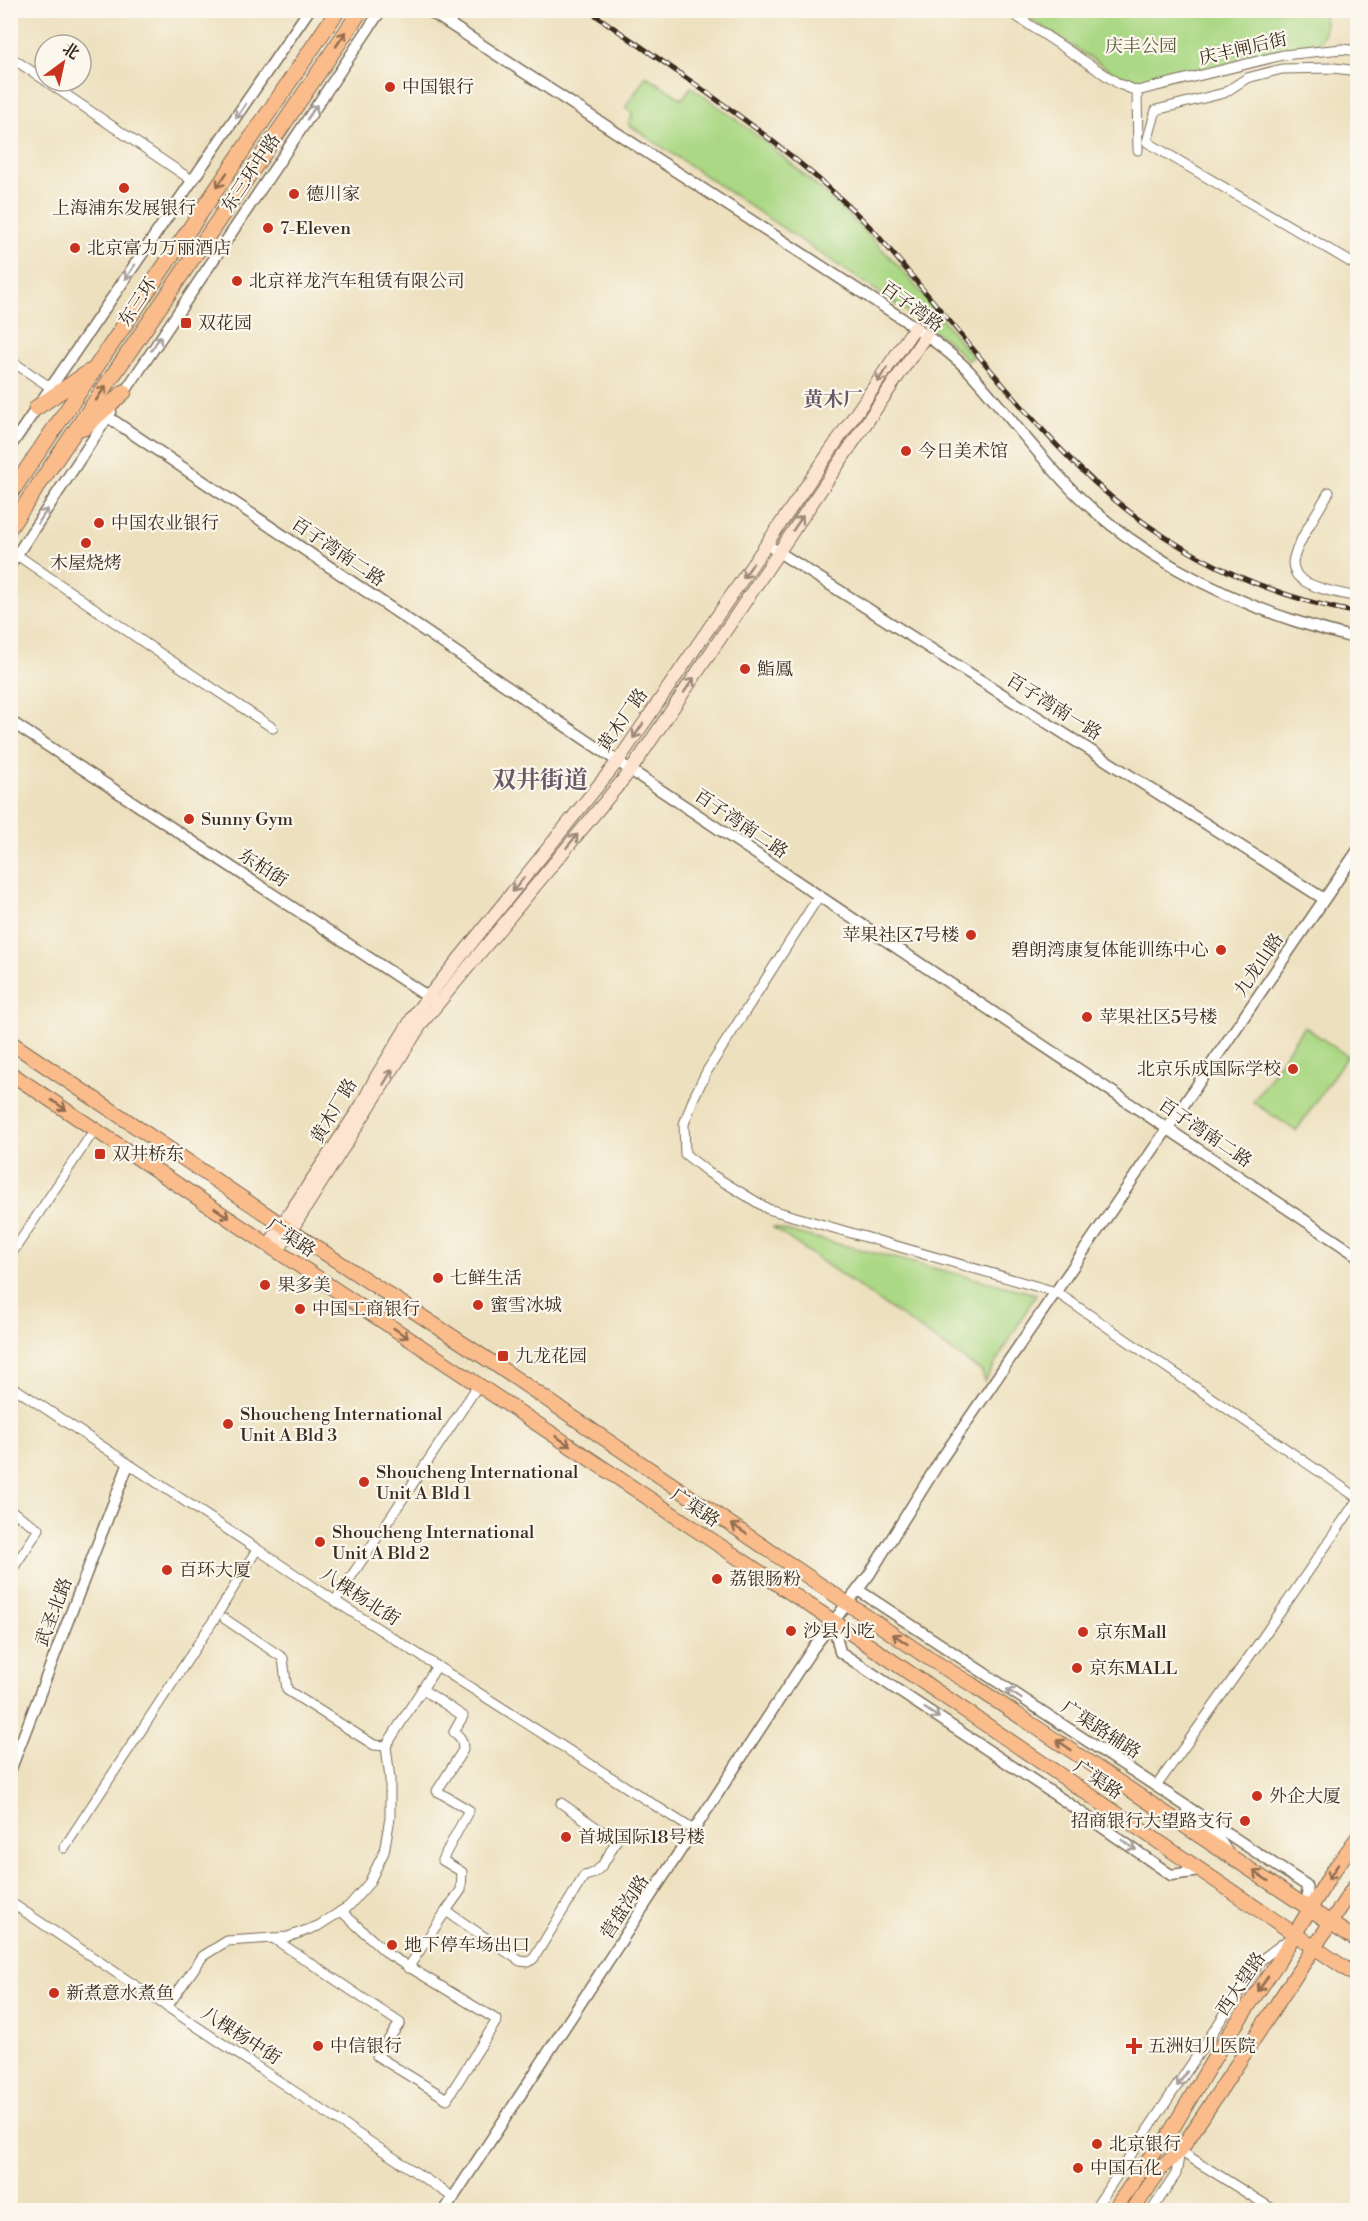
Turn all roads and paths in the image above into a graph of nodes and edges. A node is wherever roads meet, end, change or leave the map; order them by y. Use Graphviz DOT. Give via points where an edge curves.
graph roads {
  1 [pos="309,10"];
  2 [pos="338,10"];
  3 [pos="361,10"];
  4 [pos="381,10"];
  5 [pos="428,10"];
  6 [pos="1016,16"];
  7 [pos="1358,51"];
  8 [pos="10,57"];
  9 [pos="1358,71"];
  10 [pos="33,73"];
  11 [pos="1137,91"];
  12 [pos="63,93"];
  13 [pos="1138,125"];
  14 [pos="1151,127"];
  15 [pos="1138,150"];
  16 [pos="193,181"];
  17 [pos="1352,263"];
  18 [pos="915,327"];
  19 [pos="926,335"];
  20 [pos="10,360"];
  21 [pos="96,367"];
  22 [pos="50,387"];
  23 [pos="124,393"];
  24 [pos="36,408"];
  25 [pos="108,417"];
  26 [pos="68,442"];
  27 [pos="10,447"];
  28 [pos="1329,492"];
  29 [pos="10,494"];
  30 [pos="10,527"];
  31 [pos="766,544"];
  32 [pos="779,552"];
  33 [pos="14,560"];
  34 [pos="1358,597"];
  35 [pos="1358,639"];
  36 [pos="10,721"];
  37 [pos="273,728"];
  38 [pos="618,761"];
  39 [pos="631,770"];
  40 [pos="1358,850"];
  41 [pos="819,896"];
  42 [pos="1324,899"];
  43 [pos="432,1000"];
  44 [pos="10,1042"];
  45 [pos="10,1073"];
  46 [pos="95,1129"];
  47 [pos="1169,1129"];
  48 [pos="287,1228"];
  49 [pos="273,1247"];
  50 [pos="10,1256"];
  51 [pos="1358,1256"];
  52 [pos="1056,1292"];
  53 [pos="479,1384"];
  54 [pos="10,1385"];
  55 [pos="128,1465"];
  56 [pos="1358,1499"];
  57 [pos="10,1510"];
  58 [pos="256,1549"];
  59 [pos="10,1573"];
  60 [pos="858,1590"];
  61 [pos="335,1601"];
  62 [pos="848,1603"];
  63 [pos="225,1619"];
  64 [pos="833,1621"];
  65 [pos="437,1666"];
  66 [pos="422,1689"];
  67 [pos="386,1746"];
  68 [pos="10,1771"];
  69 [pos="1157,1785"];
  70 [pos="1180,1801"];
  71 [pos="561,1803"];
  72 [pos="695,1831"];
  73 [pos="1358,1837"];
  74 [pos="64,1848"];
  75 [pos="1230,1856"];
  76 [pos="1201,1871"];
  77 [pos="1358,1881"];
  78 [pos="10,1902"];
  79 [pos="1310,1908"];
  80 [pos="446,1911"];
  81 [pos="344,1914"];
  82 [pos="1331,1923"];
  83 [pos="1294,1934"];
  84 [pos="377,1936"];
  85 [pos="273,1938"];
  86 [pos="1358,1941"];
  87 [pos="1314,1948"];
  88 [pos="408,1968"];
  89 [pos="1358,1977"];
  90 [pos="167,2007"];
  91 [pos="1180,2151"];
  92 [pos="454,2198"];
  93 [pos="445,2211"];
  94 [pos="1094,2211"];
  95 [pos="1114,2211"];
  96 [pos="1133,2211"];
  97 [pos="1152,2211"];
  98 [pos="1275,2211"];
  1 -- 16 [label="street, one-way"];
  2 -- 21 [label="highway, 东三环, one-way"];
  26 -- 3 [label="highway, 东三环, one-way"];
  23 -- 4 [label="street, 东三环中路, one-way"];
  5 -- 18 [label="street, 百子湾路"];
  6 -- 11 [label="street" via="1119,84"];
  7 -- 11 [label="street, 庆丰闸后街" via="1283,55"];
  8 -- 10 [label="street"];
  9 -- 14 [label="street" via="1282,69 1247,78 1224,93 1156,110"];
  11 -- 13 [label="street"];
  12 -- 16 [label="street"];
  13 -- 14 [label="street"];
  13 -- 15 [label="street"];
  14 -- 17 [label="street" via="1147,142"];
  16 -- 22 [label="street, one-way"];
  18 -- 19 [label="street, 百子湾路"];
  18 -- 31 [label="main road, 黄木厂路, one-way"];
  32 -- 19 [label="main road, 黄木厂路, one-way"];
  19 -- 35 [label="street, 百子湾路" via="970,372 1049,466 1112,526 1157,556 1247,603"];
  20 -- 22 [label="street"];
  21 -- 24 [label="highway"];
  21 -- 29 [label="highway, 东三环"];
  22 -- 24 [label="street"];
  23 -- 25 [label="street, 东三环中路"];
  23 -- 26 [label="highway"];
  24 -- 27 [label="street"];
  33 -- 25 [label="street, 东三环中路, one-way"];
  25 -- 38 [label="street, 百子湾南二路"];
  26 -- 30 [label="highway, 东三环"];
  28 -- 34 [label="street" via="1298,548 1293,563 1296,574 1305,581"];
  31 -- 32 [label="street, 百子湾南一路"];
  31 -- 38 [label="main road, 黄木厂路, one-way"];
  39 -- 32 [label="main road, 黄木厂路, one-way"];
  32 -- 42 [label="street, 百子湾南一路"];
  33 -- 37 [label="street"];
  36 -- 43 [label="street, 东柏街"];
  38 -- 39 [label="street, 百子湾南二路"];
  38 -- 43 [label="main road, 黄木厂路, one-way"];
  39 -- 41 [label="street, 百子湾南二路"];
  43 -- 39 [label="main road, 黄木厂路, one-way"];
  40 -- 42 [label="street, 九龙山路"];
  41 -- 47 [label="street, 百子湾南二路"];
  41 -- 52 [label="street" via="707,1071 684,1124 685,1154 768,1209"];
  42 -- 47 [label="street, 九龙山路"];
  43 -- 48 [label="main road, 黄木厂路" via="372,1105"];
  44 -- 48 [label="main road, 广渠路"];
  45 -- 46 [label="main road, 广渠路, one-way"];
  46 -- 49 [label="main road, 广渠路, one-way"];
  46 -- 50 [label="street"];
  47 -- 51 [label="street, 百子湾南二路"];
  47 -- 52 [label="street, 九龙山路"];
  48 -- 49 [label="main road, 黄木厂路"];
  62 -- 48 [label="main road, 广渠路, one-way"];
  49 -- 53 [label="main road, 广渠路, one-way"];
  52 -- 56 [label="street"];
  52 -- 60 [label="street, 营盘沟路" via="938,1464"];
  53 -- 61 [label="street"];
  53 -- 64 [label="main road, 广渠路, one-way"];
  54 -- 55 [label="street, 八棵杨北街"];
  55 -- 58 [label="street, 八棵杨北街"];
  55 -- 68 [label="street, 武圣北路"];
  56 -- 69 [label="street"];
  57 -- 59 [label="street" via="39,1529"];
  58 -- 61 [label="street, 八棵杨北街"];
  58 -- 74 [label="street"];
  60 -- 62 [label="street, 营盘沟路"];
  69 -- 60 [label="street, 广渠路辅路, one-way"];
  61 -- 65 [label="street, 八棵杨北街"];
  62 -- 64 [label="street, 营盘沟路"];
  75 -- 62 [label="main road, 广渠路, one-way"];
  63 -- 67 [label="street" via="284,1658 287,1690 374,1745"];
  64 -- 72 [label="street, 营盘沟路"];
  64 -- 76 [label="main road, 广渠路"];
  64 -- 76 [label="street, one-way" via="840,1652 1172,1875"];
  65 -- 66 [label="street"];
  65 -- 72 [label="street, 八棵杨北街"];
  66 -- 67 [label="street"];
  66 -- 80 [label="street" via="464,1716 454,1732 463,1742 464,1750 437,1791 469,1810 442,1860 462,1872 461,1890"];
  67 -- 81 [label="street" via="390,1818 384,1852 369,1883"];
  69 -- 70 [label="street, 广渠路辅路"];
  70 -- 75 [label="street" via="1197,1822 1217,1836"];
  70 -- 79 [label="street, 广渠路辅路" via="1306,1885"];
  71 -- 80 [label="street" via="616,1840 598,1870 584,1876 534,1958 520,1961"];
  72 -- 92 [label="street, 营盘沟路"];
  73 -- 79 [label="main road, 西大望路, one-way"];
  79 -- 75 [label="main road, 广渠路, one-way"];
  76 -- 83 [label="main road, 广渠路"];
  77 -- 82 [label="main road"];
  78 -- 90 [label="street, 八棵杨中街"];
  79 -- 82 [label="main road, 广渠路"];
  79 -- 83 [label="main road, 西大望路"];
  80 -- 88 [label="street"];
  81 -- 84 [label="street"];
  81 -- 85 [label="street" via="288,1937"];
  81 -- 88 [label="street" via="389,1956"];
  82 -- 86 [label="main road, 广渠路"];
  82 -- 87 [label="main road"];
  83 -- 87 [label="main road, 广渠路"];
  83 -- 94 [label="street, one-way" via="1261,1960"];
  83 -- 95 [label="main road, 西大望路, one-way" via="1165,2140"];
  85 -- 88 [label="street" via="400,2023 377,2056 447,2099 497,2020"];
  85 -- 90 [label="street" via="227,1941 203,1956"];
  87 -- 89 [label="main road, 广渠路"];
  87 -- 91 [label="main road"];
  90 -- 92 [label="street, 八棵杨中街"];
  91 -- 96 [label="main road" via="1162,2167"];
  91 -- 97 [label="street" via="1176,2174"];
  91 -- 98 [label="street"];
  92 -- 93 [label="street, 营盘沟路"];
}
